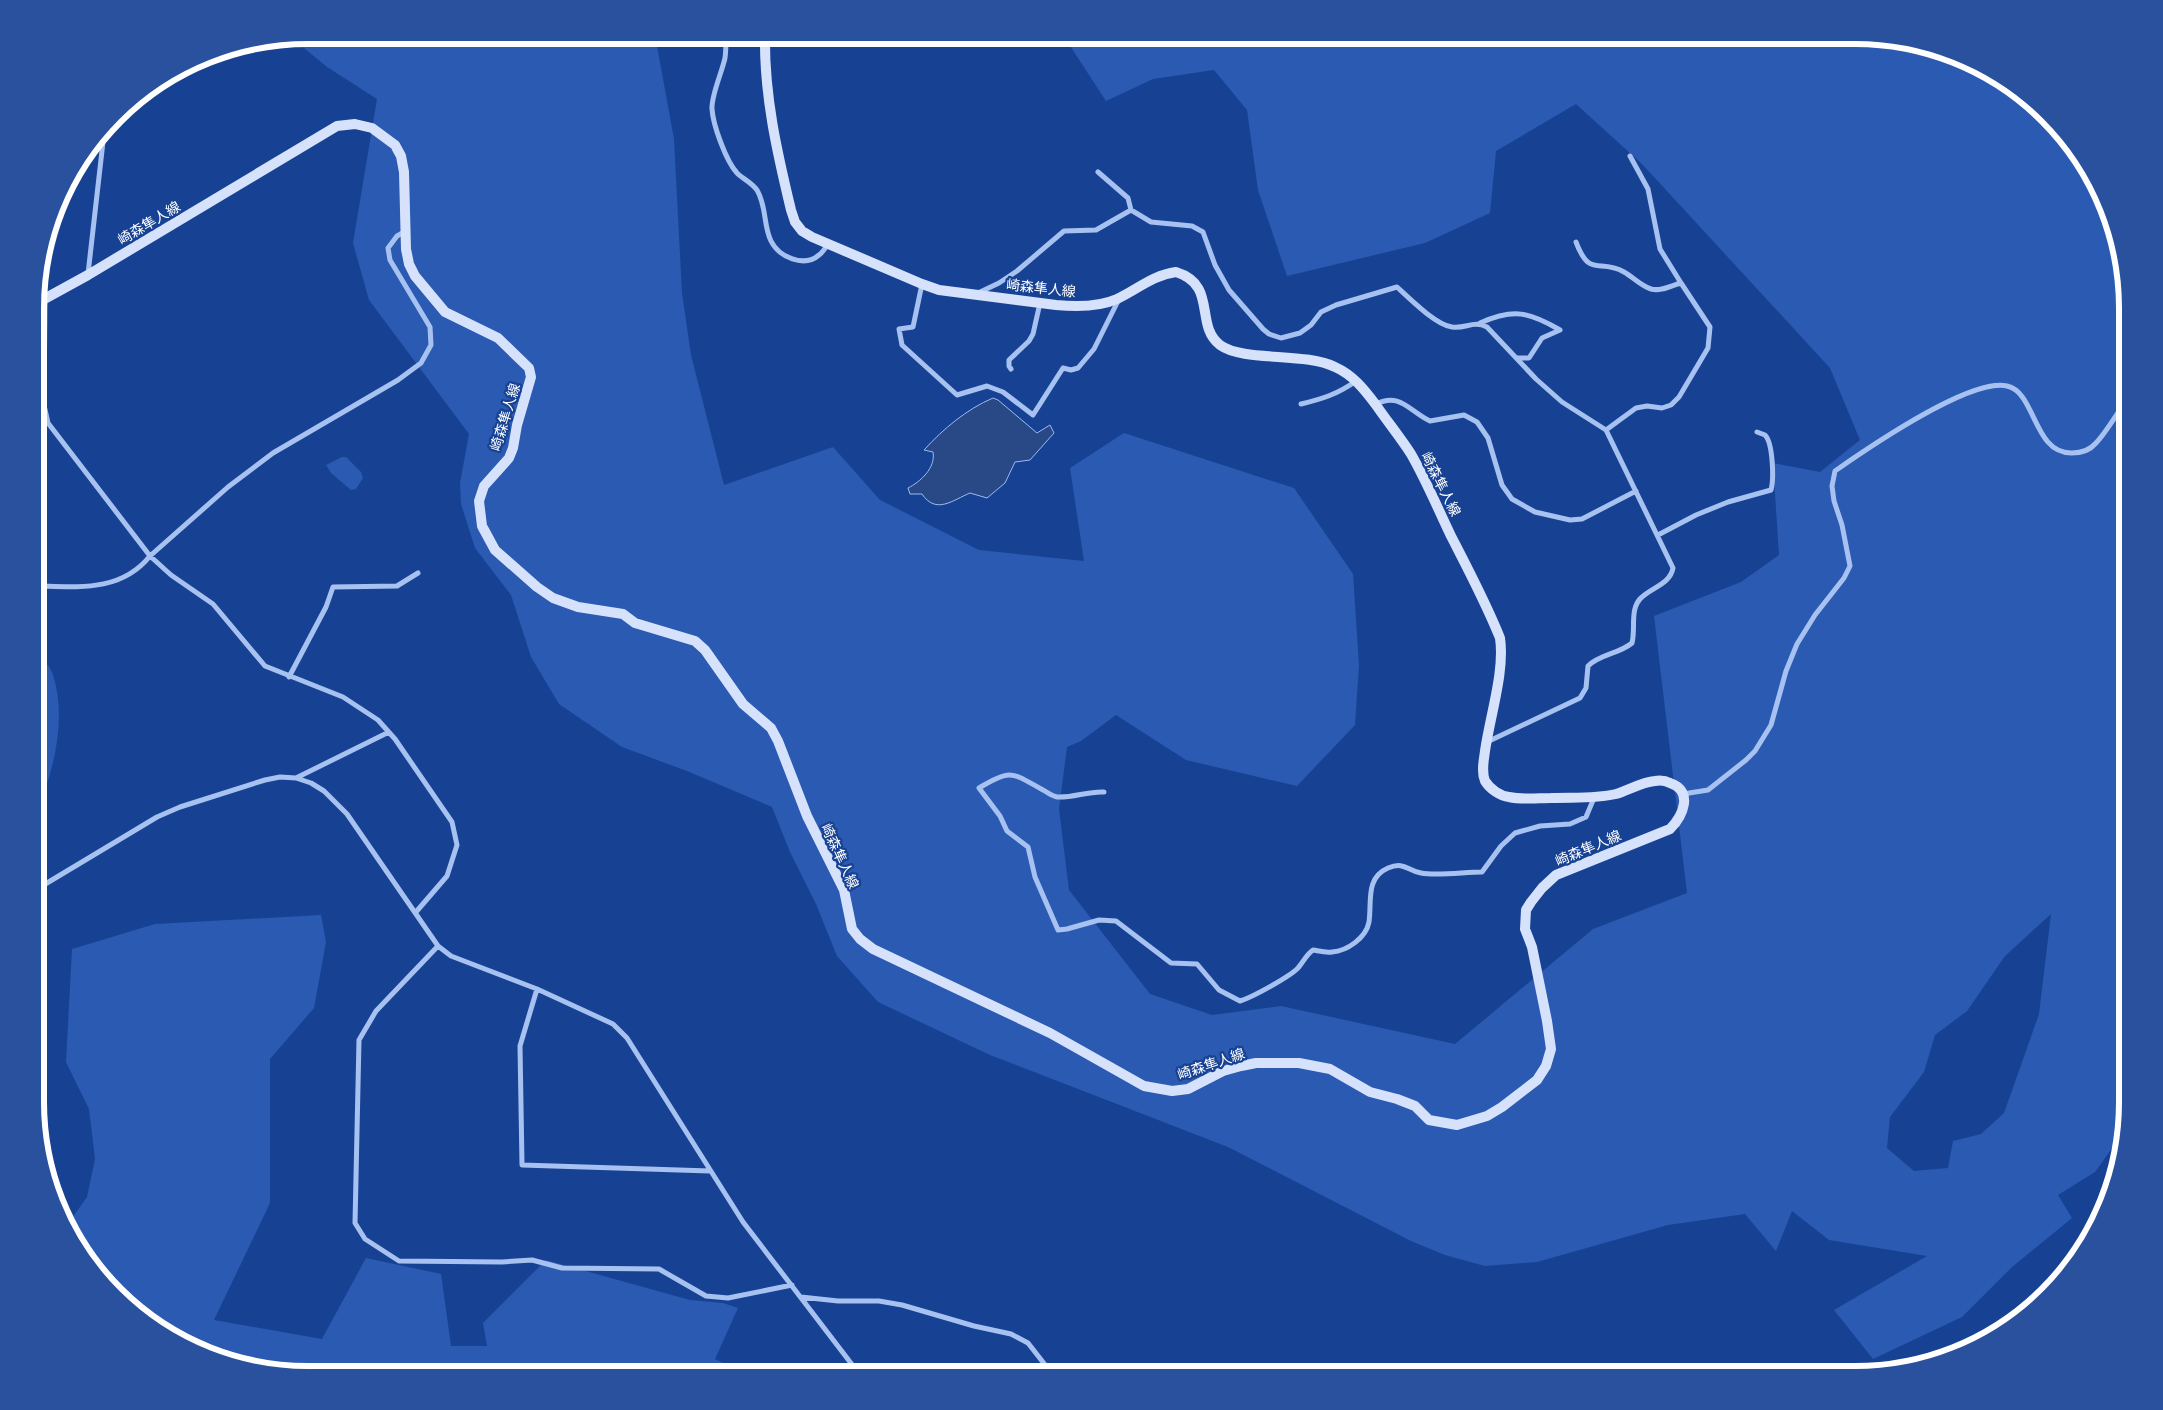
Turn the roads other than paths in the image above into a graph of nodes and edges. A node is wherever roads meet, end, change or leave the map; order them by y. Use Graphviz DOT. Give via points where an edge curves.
graph roads {
  1 [pos="726,44"];
  2 [pos="765,44"];
  3 [pos="101,144"];
  4 [pos="1630,156"];
  5 [pos="1098,172"];
  6 [pos="1131,210"];
  7 [pos="407,231"];
  8 [pos="829,242"];
  9 [pos="1576,242"];
  10 [pos="88,275"];
  11 [pos="1681,283"];
  12 [pos="922,284"];
  13 [pos="975,294"];
  14 [pos="1119,298"];
  15 [pos="44,299"];
  16 [pos="1040,302"];
  17 [pos="1480,323"];
  18 [pos="1516,358"];
  19 [pos="1011,369"];
  20 [pos="1356,380"];
  21 [pos="1301,404"];
  22 [pos="1376,404"];
  23 [pos="44,405"];
  24 [pos="2119,411"];
  25 [pos="1606,430"];
  26 [pos="1757,432"];
  27 [pos="1636,491"];
  28 [pos="1658,535"];
  29 [pos="150,556"];
  30 [pos="418,573"];
  31 [pos="44,586"];
  32 [pos="289,677"];
  33 [pos="389,732"];
  34 [pos="1486,742"];
  35 [pos="296,778"];
  36 [pos="1104,792"];
  37 [pos="1684,794"];
  38 [pos="1594,797"];
  39 [pos="44,885"];
  40 [pos="416,912"];
  41 [pos="438,946"];
  42 [pos="537,989"];
  43 [pos="710,1171"];
  44 [pos="792,1285"];
  45 [pos="802,1297"];
  46 [pos="853,1366"];
  47 [pos="1046,1366"];
  1 -- 8 [label="street" via="711,108 715,126 731,164 750,182 764,202 770,241 779,252 793,260 804,261 818,256"];
  2 -- 8 [label="main road, 崎森隼人線" via="767,97 791,210 802,230"];
  3 -- 10 [label="street"];
  4 -- 11 [label="street" via="1648,189 1660,249"];
  5 -- 6 [label="street" via="1128,198"];
  6 -- 13 [label="street" via="1096,230 1064,231 1017,271"];
  6 -- 17 [label="street" via="1151,222 1192,226 1202,232 1229,290 1270,334 1281,338 1300,333 1321,312 1336,305 1397,287 1429,315 1452,327"];
  7 -- 10 [label="main road, 崎森隼人線" via="404,172 395,145 372,128 343,124"];
  7 -- 29 [label="street" via="397,236 388,248 390,260 430,327 430,345 420,363 398,380 273,453 228,487"];
  7 -- 37 [label="main road, 崎森隼人線" via="409,264 438,305 454,317 498,338 529,368 531,377 513,448 509,458 484,486 480,501 482,526 495,550 553,598 578,607 623,614 634,623 695,640 705,650 743,704 771,728 778,741 807,816 844,890 852,929 860,939 873,949 1050,1033 1144,1086 1172,1091 1188,1089 1223,1071 1241,1066 1300,1063 1330,1068 1370,1092 1415,1106 1429,1120 1457,1125 1487,1116 1537,1080 1551,1049 1534,956 1525,928 1526,910 1542,888 1556,876 1670,829 1684,807"];
  8 -- 12 [label="main road, 崎森隼人線" via="898,276"];
  9 -- 11 [label="street" via="1585,261 1593,266 1624,272 1650,289 1658,290"];
  10 -- 15 [label="main road, 崎森隼人線"];
  11 -- 25 [label="street" via="1710,327 1708,348 1680,397 1662,408 1636,408"];
  12 -- 13 [label="main road, 崎森隼人線" via="939,290"];
  12 -- 14 [label="street" via="913,327 899,329 902,345 958,395 987,386 1003,392 1033,415 1063,368 1078,368 1094,349"];
  13 -- 16 [label="main road, 崎森隼人線"];
  14 -- 16 [label="main road, 崎森隼人線" via="1076,307"];
  14 -- 20 [label="main road, 崎森隼人線" via="1162,274 1184,274 1202,292 1209,329 1221,345 1239,352 1334,366"];
  16 -- 19 [label="street" via="1035,329 1029,341 1009,360"];
  17 -- 18 [label="street" via="1496,334"];
  17 -- 18 [label="street" via="1520,312 1560,330 1542,338 1529,358"];
  18 -- 25 [label="street" via="1562,402"];
  20 -- 21 [label="street" via="1330,397"];
  20 -- 22 [label="main road, 崎森隼人線"];
  22 -- 27 [label="street" via="1386,399 1397,401 1430,421 1464,416 1478,422 1488,438 1502,485 1512,499 1535,512 1570,520 1582,519"];
  22 -- 34 [label="main road, 崎森隼人線" via="1412,456 1500,638 1500,668"];
  23 -- 29 [label="street" via="48,423"];
  24 -- 37 [label="street" via="2096,444 2086,451 2057,451 2047,441 2018,392 2009,386 1986,386 1956,398 1889,434 1835,471 1834,501 1850,566 1796,644 1771,725 1755,751 1708,790"];
  25 -- 27 [label="street"];
  26 -- 28 [label="street" via="1765,435 1771,444 1771,490 1728,502"];
  27 -- 28 [label="street"];
  28 -- 34 [label="street" via="1673,568 1672,575 1635,605 1632,642 1588,666 1586,688 1580,698"];
  29 -- 31 [label="street" via="125,578 105,585"];
  29 -- 32 [label="street" via="212,604 265,666"];
  30 -- 32 [label="street" via="397,586 333,587"];
  32 -- 33 [label="street" via="342,697 378,720"];
  33 -- 35 [label="street"];
  33 -- 40 [label="street" via="452,822 456,835 457,845 447,876"];
  34 -- 38 [label="main road, 崎森隼人線" via="1482,774 1499,794 1529,798"];
  35 -- 39 [label="street" via="264,780 180,807 157,817"];
  35 -- 40 [label="street" via="324,791 347,814"];
  36 -- 38 [label="street" via="1055,797 1024,778 1006,774 979,788 1007,830 1028,846 1035,877 1058,930 1099,920 1116,921 1171,963 1197,964 1219,990 1240,1001 1252,997 1298,967 1313,950 1340,951 1360,938 1369,924 1370,890 1378,874 1405,865 1420,873 1482,872 1514,833 1540,826 1570,824 1586,818"];
  37 -- 38 [label="main road, 崎森隼人線" via="1676,785 1656,781"];
  40 -- 41 [label="street"];
  41 -- 42 [label="street" via="451,956"];
  41 -- 44 [label="street" via="376,1011 359,1040 355,1223 365,1240 399,1261 532,1260 562,1268 659,1269 706,1296 728,1298"];
  42 -- 43 [label="street" via="613,1024 627,1038"];
  42 -- 43 [label="street" via="520,1046 522,1165"];
  43 -- 44 [label="street" via="743,1222"];
  44 -- 45 [label="street"];
  45 -- 46 [label="street"];
  45 -- 47 [label="street" via="894,1304 1011,1334 1028,1343"];
}
